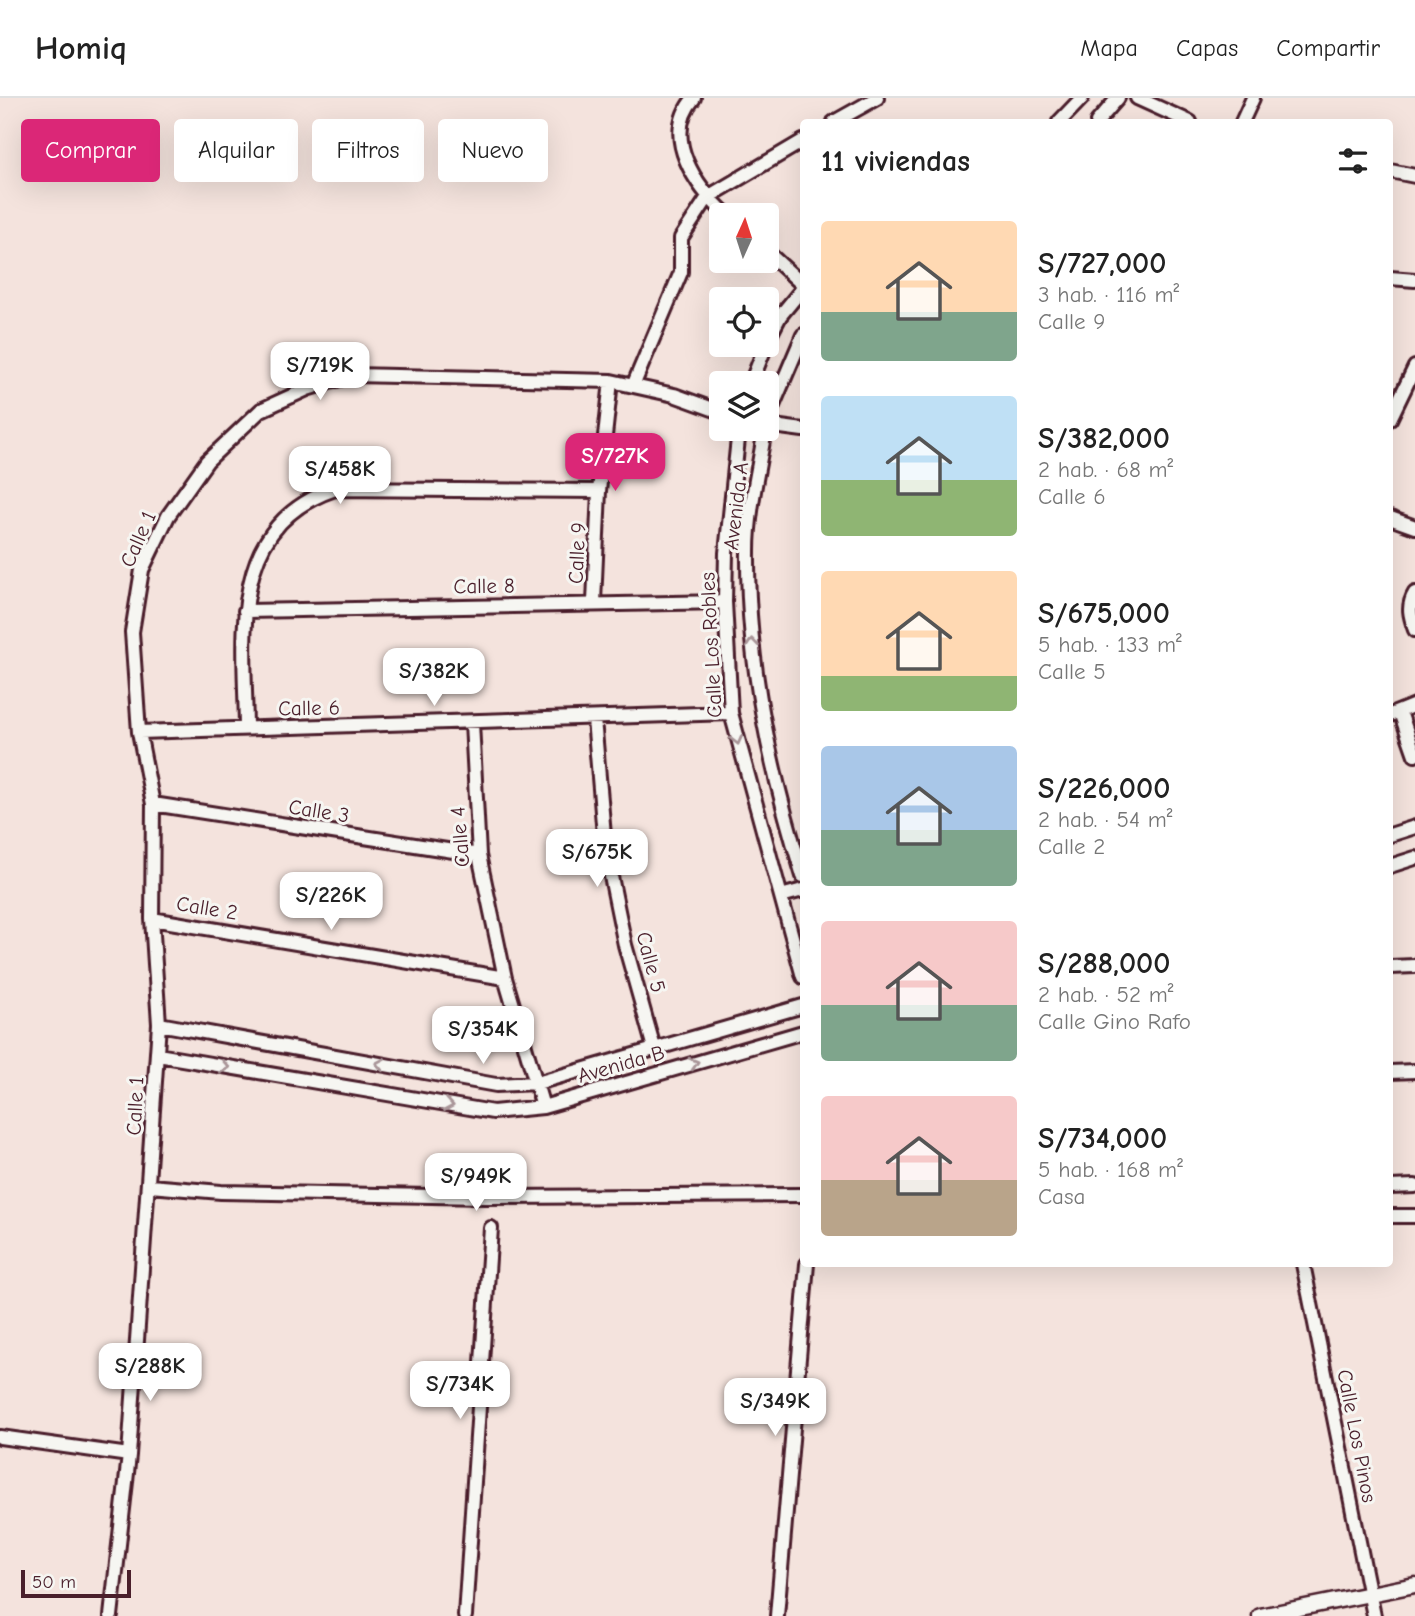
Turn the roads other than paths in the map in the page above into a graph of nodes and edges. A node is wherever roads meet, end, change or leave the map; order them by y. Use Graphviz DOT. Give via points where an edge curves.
graph roads {
  1 [pos="694,98"];
  2 [pos="877,98"];
  3 [pos="1082,98"];
  4 [pos="1118,98"];
  5 [pos="1137,98"];
  6 [pos="1253,98"];
  7 [pos="839,119"];
  8 [pos="1062,119"];
  9 [pos="1100,119"];
  10 [pos="1183,119"];
  11 [pos="1243,119"];
  12 [pos="800,143"];
  13 [pos="1393,172"];
  14 [pos="1415,176"];
  15 [pos="708,197"];
  16 [pos="714,203"];
  17 [pos="779,263"];
  18 [pos="1393,278"];
  19 [pos="1415,280"];
  20 [pos="800,283"];
  21 [pos="800,290"];
  22 [pos="779,318"];
  23 [pos="800,342"];
  24 [pos="1415,367"];
  25 [pos="611,381"];
  26 [pos="633,386"];
  27 [pos="779,393"];
  28 [pos="709,408"];
  29 [pos="1393,413"];
  30 [pos="779,427"];
  31 [pos="800,430"];
  32 [pos="738,441"];
  33 [pos="764,441"];
  34 [pos="599,491"];
  35 [pos="1393,519"];
  36 [pos="1415,527"];
  37 [pos="1415,593"];
  38 [pos="725,602"];
  39 [pos="594,603"];
  40 [pos="245,611"];
  41 [pos="1415,630"];
  42 [pos="1415,705"];
  43 [pos="731,713"];
  44 [pos="1395,714"];
  45 [pos="594,719"];
  46 [pos="472,723"];
  47 [pos="246,729"];
  48 [pos="139,732"];
  49 [pos="1415,755"];
  50 [pos="153,804"];
  51 [pos="1415,827"];
  52 [pos="1393,834"];
  53 [pos="480,855"];
  54 [pos="1415,858"];
  55 [pos="1393,865"];
  56 [pos="800,866"];
  57 [pos="800,891"];
  58 [pos="781,896"];
  59 [pos="152,919"];
  60 [pos="800,966"];
  61 [pos="1415,966"];
  62 [pos="1393,967"];
  63 [pos="505,978"];
  64 [pos="800,1007"];
  65 [pos="159,1024"];
  66 [pos="800,1033"];
  67 [pos="654,1048"];
  68 [pos="158,1055"];
  69 [pos="1393,1072"];
  70 [pos="1415,1072"];
  71 [pos="537,1083"];
  72 [pos="543,1107"];
  73 [pos="150,1186"];
  74 [pos="1415,1186"];
  75 [pos="1393,1187"];
  76 [pos="800,1195"];
  77 [pos="1393,1216"];
  78 [pos="1415,1216"];
  79 [pos="491,1228"];
  80 [pos="807,1267"];
  81 [pos="1304,1267"];
  82 [pos="0,1437"];
  83 [pos="129,1455"];
  84 [pos="1415,1585"];
  85 [pos="1369,1594"];
  86 [pos="111,1616"];
  87 [pos="465,1616"];
  88 [pos="777,1616"];
  89 [pos="1260,1616"];
  90 [pos="1374,1616"];
  1 -- 15 [label="street" via="681,127 684,158"];
  2 -- 7 [label="street"];
  3 -- 8 [label="street"];
  4 -- 9 [label="street"];
  5 -- 10 [label="street"];
  6 -- 11 [label="street"];
  12 -- 15 [label="street"];
  13 -- 14 [label="street"];
  15 -- 16 [label="street"];
  15 -- 26 [label="street" via="681,238 681,272"];
  17 -- 20 [label="street"];
  18 -- 19 [label="street"];
  21 -- 22 [label="street"];
  23 -- 27 [label="street, Avenida A"];
  24 -- 29 [label="street"];
  25 -- 26 [label="street, Calle 1"];
  25 -- 34 [label="street, Calle 9"];
  25 -- 48 [label="street, Calle 1" via="354,375 261,410 207,461 168,516 142,570 132,632"];
  26 -- 28 [label="street, Calle 1"];
  30 -- 31 [label="street"];
  32 -- 38 [label="street, Calle Los Robles"];
  56 -- 33 [label="street, Avenida A, one-way" via="774,780 759,704 751,627 748,548"];
  34 -- 39 [label="street, Calle 9"];
  34 -- 40 [label="street" via="335,489 309,498 280,522 251,570"];
  35 -- 36 [label="street"];
  37 -- 41 [label="street" via="1410,602"];
  38 -- 39 [label="street, Calle 8"];
  38 -- 43 [label="street, Calle Los Robles"];
  39 -- 40 [label="street, Calle 8"];
  40 -- 47 [label="street"];
  42 -- 44 [label="street"];
  43 -- 45 [label="street, Calle 6"];
  43 -- 58 [label="street, Calle Los Robles, one-way"];
  44 -- 49 [label="street"];
  45 -- 46 [label="street, Calle 6"];
  45 -- 67 [label="street, Calle 5" via="606,847 625,945"];
  46 -- 47 [label="street, Calle 6"];
  46 -- 53 [label="street, Calle 4"];
  47 -- 48 [label="street, Calle 6"];
  48 -- 50 [label="street, Calle 1"];
  50 -- 53 [label="street, Calle 3"];
  50 -- 59 [label="street, Calle 1"];
  51 -- 52 [label="street"];
  53 -- 63 [label="street, Calle 4"];
  54 -- 55 [label="street"];
  57 -- 58 [label="street"];
  58 -- 60 [label="street, Calle Los Robles"];
  59 -- 63 [label="street, Calle 2"];
  59 -- 65 [label="street, Calle 1"];
  61 -- 62 [label="street"];
  63 -- 71 [label="street, Calle 4"];
  64 -- 67 [label="street, Avenida B"];
  65 -- 68 [label="street, Calle 1"];
  71 -- 65 [label="street, Avenida B, one-way" via="496,1086"];
  72 -- 66 [label="street, Avenida B, one-way"];
  67 -- 71 [label="street, Avenida B"];
  68 -- 72 [label="street, Avenida B, one-way" via="493,1112"];
  68 -- 73 [label="street, Calle 1"];
  69 -- 70 [label="street"];
  71 -- 72 [label="street, Calle 4"];
  73 -- 76 [label="street" via="221,1192 485,1197"];
  73 -- 83 [label="street, Calle 1"];
  74 -- 75 [label="street"];
  77 -- 78 [label="street"];
  79 -- 87 [label="street"];
  80 -- 88 [label="street"];
  81 -- 85 [label="street, Calle Los Pinos"];
  82 -- 83 [label="street"];
  83 -- 86 [label="street, Calle 1"];
  84 -- 85 [label="street"];
  85 -- 89 [label="street"];
  85 -- 90 [label="street, Calle Los Pinos"];
}
